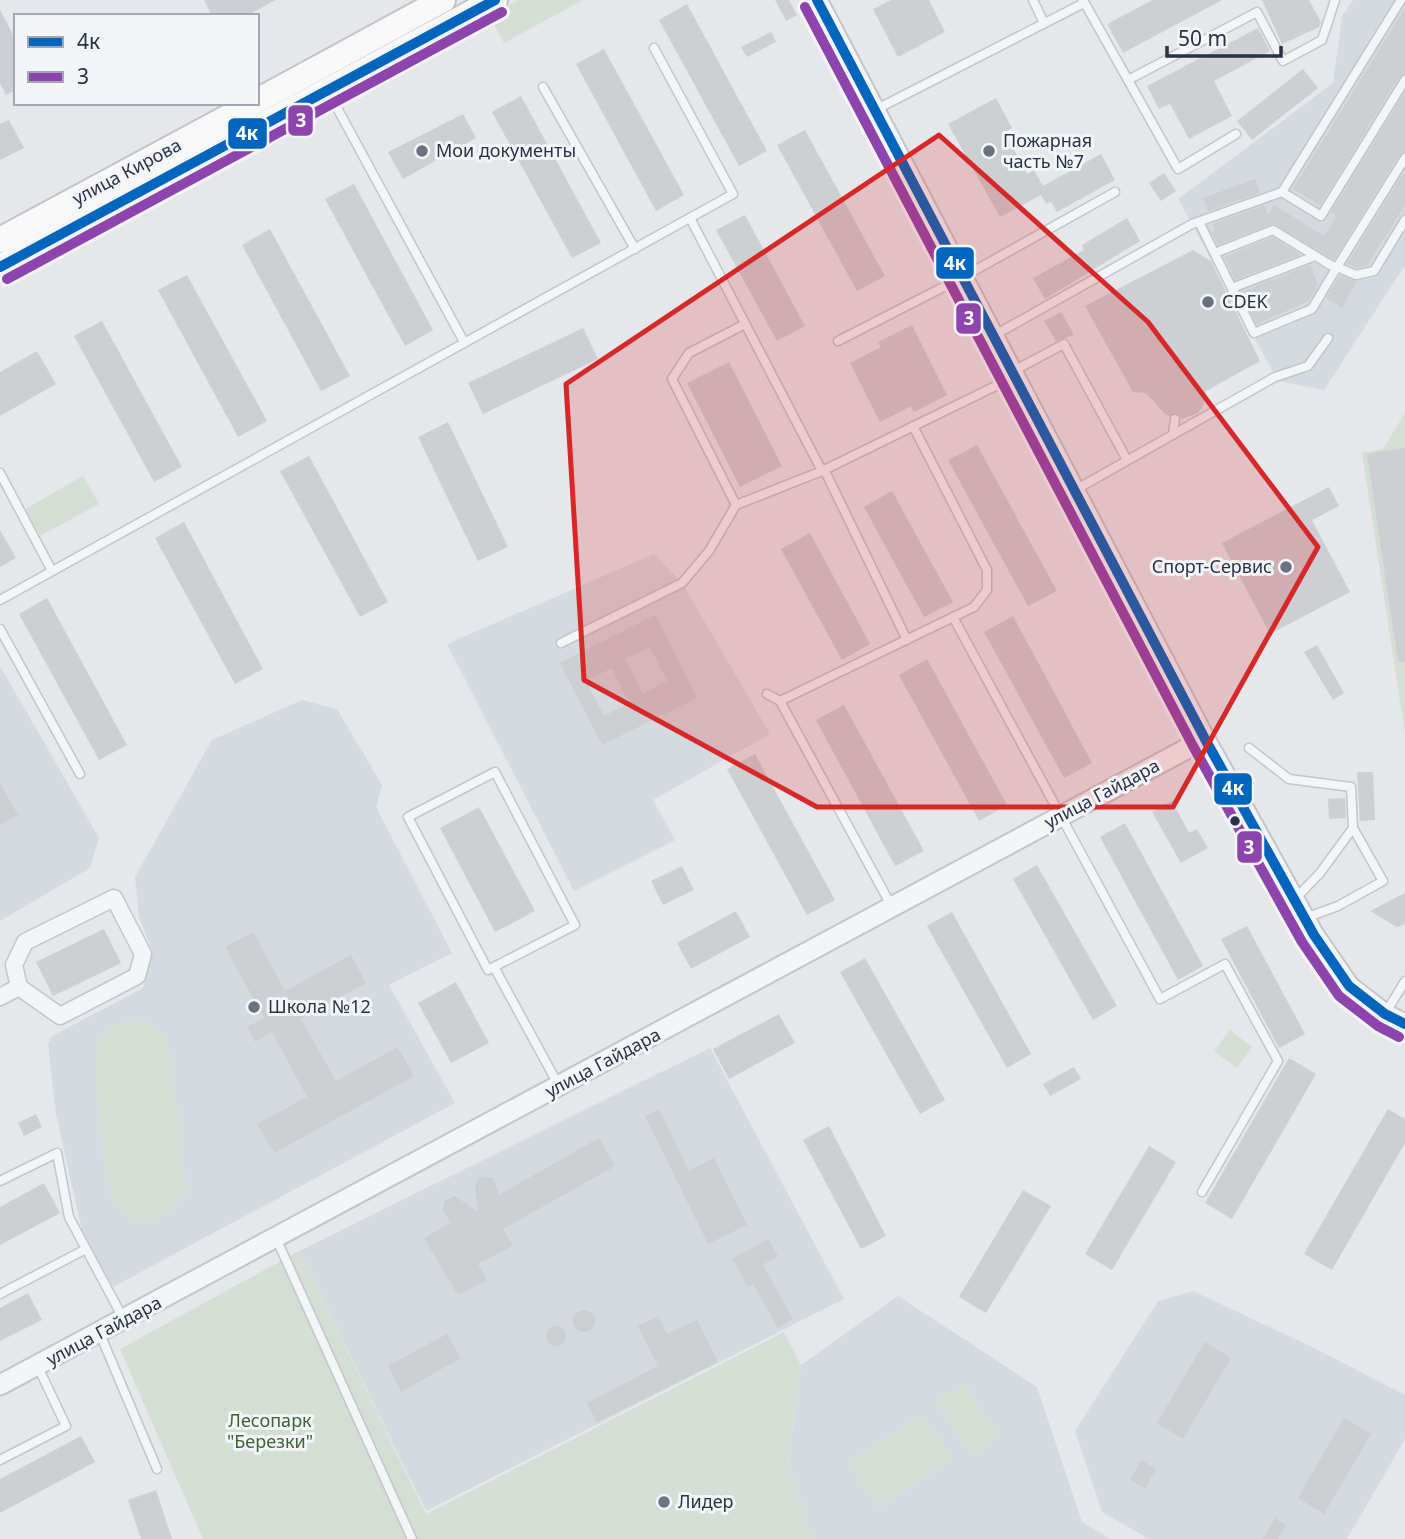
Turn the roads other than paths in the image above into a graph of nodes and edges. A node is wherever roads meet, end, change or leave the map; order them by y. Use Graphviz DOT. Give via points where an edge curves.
graph roads {
  1 [pos="443,0"];
  2 [pos="495,0"];
  3 [pos="817,0"];
  4 [pos="1032,0"];
  5 [pos="1335,0"];
  6 [pos="1401,0"];
  7 [pos="1083,1"];
  8 [pos="1045,23"];
  9 [pos="654,48"];
  10 [pos="1128,80"];
  11 [pos="1405,80"];
  12 [pos="544,87"];
  13 [pos="327,91"];
  14 [pos="259,100"];
  15 [pos="249,105"];
  16 [pos="875,110"];
  17 [pos="1236,134"];
  18 [pos="1405,158"];
  19 [pos="1115,192"];
  20 [pos="1282,192"];
  21 [pos="690,219"];
  22 [pos="1405,220"];
  23 [pos="1199,222"];
  24 [pos="0,240"];
  25 [pos="635,249"];
  26 [pos="1215,253"];
  27 [pos="1315,256"];
  28 [pos="0,267"];
  29 [pos="1337,267"];
  30 [pos="963,277"];
  31 [pos="1232,288"];
  32 [pos="746,324"];
  33 [pos="993,336"];
  34 [pos="1328,338"];
  35 [pos="838,341"];
  36 [pos="464,342"];
  37 [pos="1013,374"];
  38 [pos="1175,419"];
  39 [pos="913,426"];
  40 [pos="1173,434"];
  41 [pos="1127,460"];
  42 [pos="823,470"];
  43 [pos="0,473"];
  44 [pos="1075,490"];
  45 [pos="736,505"];
  46 [pos="52,571"];
  47 [pos="0,600"];
  48 [pos="953,618"];
  49 [pos="0,629"];
  50 [pos="906,640"];
  51 [pos="561,643"];
  52 [pos="767,694"];
  53 [pos="780,701"];
  54 [pos="1205,739"];
  55 [pos="1249,748"];
  56 [pos="80,774"];
  57 [pos="1061,816"];
  58 [pos="1353,828"];
  59 [pos="1295,900"];
  60 [pos="892,907"];
  61 [pos="1305,918"];
  62 [pos="494,967"];
  63 [pos="1405,981"];
  64 [pos="19,987"];
  65 [pos="0,997"];
  66 [pos="1385,1014"];
  67 [pos="1405,1024"];
  68 [pos="559,1086"];
  69 [pos="0,1181"];
  70 [pos="1202,1192"];
  71 [pos="276,1238"];
  72 [pos="86,1249"];
  73 [pos="0,1294"];
  74 [pos="125,1321"];
  75 [pos="100,1334"];
  76 [pos="38,1366"];
  77 [pos="0,1385"];
  78 [pos="0,1460"];
  79 [pos="157,1469"];
  80 [pos="412,1539"];
  1 -- 14 [label="main road, улица Кирова"];
  2 -- 13 [label="main road, улица Кирова"];
  3 -- 16 [label="street"];
  4 -- 8 [label="lane"];
  5 -- 10 [label="lane" via="1322,40 1283,61 1258,12"];
  6 -- 20 [label="lane"];
  7 -- 8 [label="lane"];
  7 -- 10 [label="lane"];
  8 -- 16 [label="lane"];
  9 -- 21 [label="lane" via="733,194"];
  10 -- 17 [label="lane" via="1178,169"];
  11 -- 20 [label="lane" via="1321,216"];
  12 -- 25 [label="lane"];
  13 -- 28 [label="main road, улица Кирова"];
  13 -- 36 [label="lane"];
  15 -- 24 [label="main road, улица Кирова"];
  16 -- 30 [label="street"];
  18 -- 29 [label="lane"];
  19 -- 30 [label="lane"];
  20 -- 23 [label="lane"];
  21 -- 25 [label="lane"];
  21 -- 32 [label="lane"];
  22 -- 29 [label="lane" via="1374,271 1356,275"];
  23 -- 26 [label="lane"];
  23 -- 33 [label="lane"];
  25 -- 36 [label="lane"];
  26 -- 27 [label="lane" via="1273,230"];
  26 -- 31 [label="lane"];
  27 -- 29 [label="lane"];
  27 -- 31 [label="lane"];
  29 -- 31 [label="lane" via="1311,309 1254,333"];
  30 -- 33 [label="street"];
  30 -- 35 [label="lane"];
  32 -- 42 [label="lane"];
  32 -- 45 [label="lane" via="689,353 672,379"];
  33 -- 37 [label="street"];
  34 -- 40 [label="lane" via="1307,366 1275,377"];
  36 -- 46 [label="lane"];
  37 -- 39 [label="lane"];
  37 -- 41 [label="lane" via="1064,344"];
  37 -- 44 [label="street"];
  38 -- 40 [label="lane"];
  39 -- 42 [label="lane"];
  39 -- 48 [label="lane" via="987,570 987,590 974,607"];
  40 -- 41 [label="lane"];
  41 -- 44 [label="lane"];
  42 -- 45 [label="lane"];
  42 -- 50 [label="lane"];
  43 -- 46 [label="lane"];
  44 -- 54 [label="street"];
  45 -- 51 [label="lane" via="709,551 682,583"];
  46 -- 47 [label="lane"];
  48 -- 50 [label="lane"];
  48 -- 57 [label="lane"];
  49 -- 56 [label="lane"];
  50 -- 53 [label="lane"];
  52 -- 53 [label="lane"];
  53 -- 60 [label="lane"];
  54 -- 57 [label="street, улица Гайдара"];
  54 -- 59 [label="street"];
  55 -- 58 [label="lane" via="1289,779 1351,787"];
  57 -- 60 [label="street, улица Гайдара"];
  57 -- 70 [label="lane" via="1160,999 1225,964 1278,1061"];
  58 -- 59 [label="lane"];
  58 -- 61 [label="lane" via="1383,881"];
  59 -- 61 [label="street"];
  60 -- 68 [label="street, улица Гайдара"];
  61 -- 66 [label="street" via="1349,986"];
  62 -- 62 [label="lane" via="575,925 495,772 408,817 488,970"];
  62 -- 68 [label="lane"];
  63 -- 66 [label="lane"];
  64 -- 64 [label="street" via="14,965 25,942 114,898 143,954 138,976 60,1016"];
  64 -- 65 [label="street"];
  66 -- 67 [label="street"];
  68 -- 71 [label="street, улица Гайдара"];
  69 -- 72 [label="lane" via="57,1153 69,1217"];
  71 -- 74 [label="street, улица Гайдара"];
  71 -- 80 [label="lane"];
  72 -- 73 [label="lane"];
  72 -- 74 [label="lane"];
  74 -- 75 [label="street, улица Гайдара"];
  75 -- 76 [label="street, улица Гайдара"];
  75 -- 79 [label="lane"];
  76 -- 77 [label="street, улица Гайдара"];
  76 -- 78 [label="lane" via="66,1426"];
}
